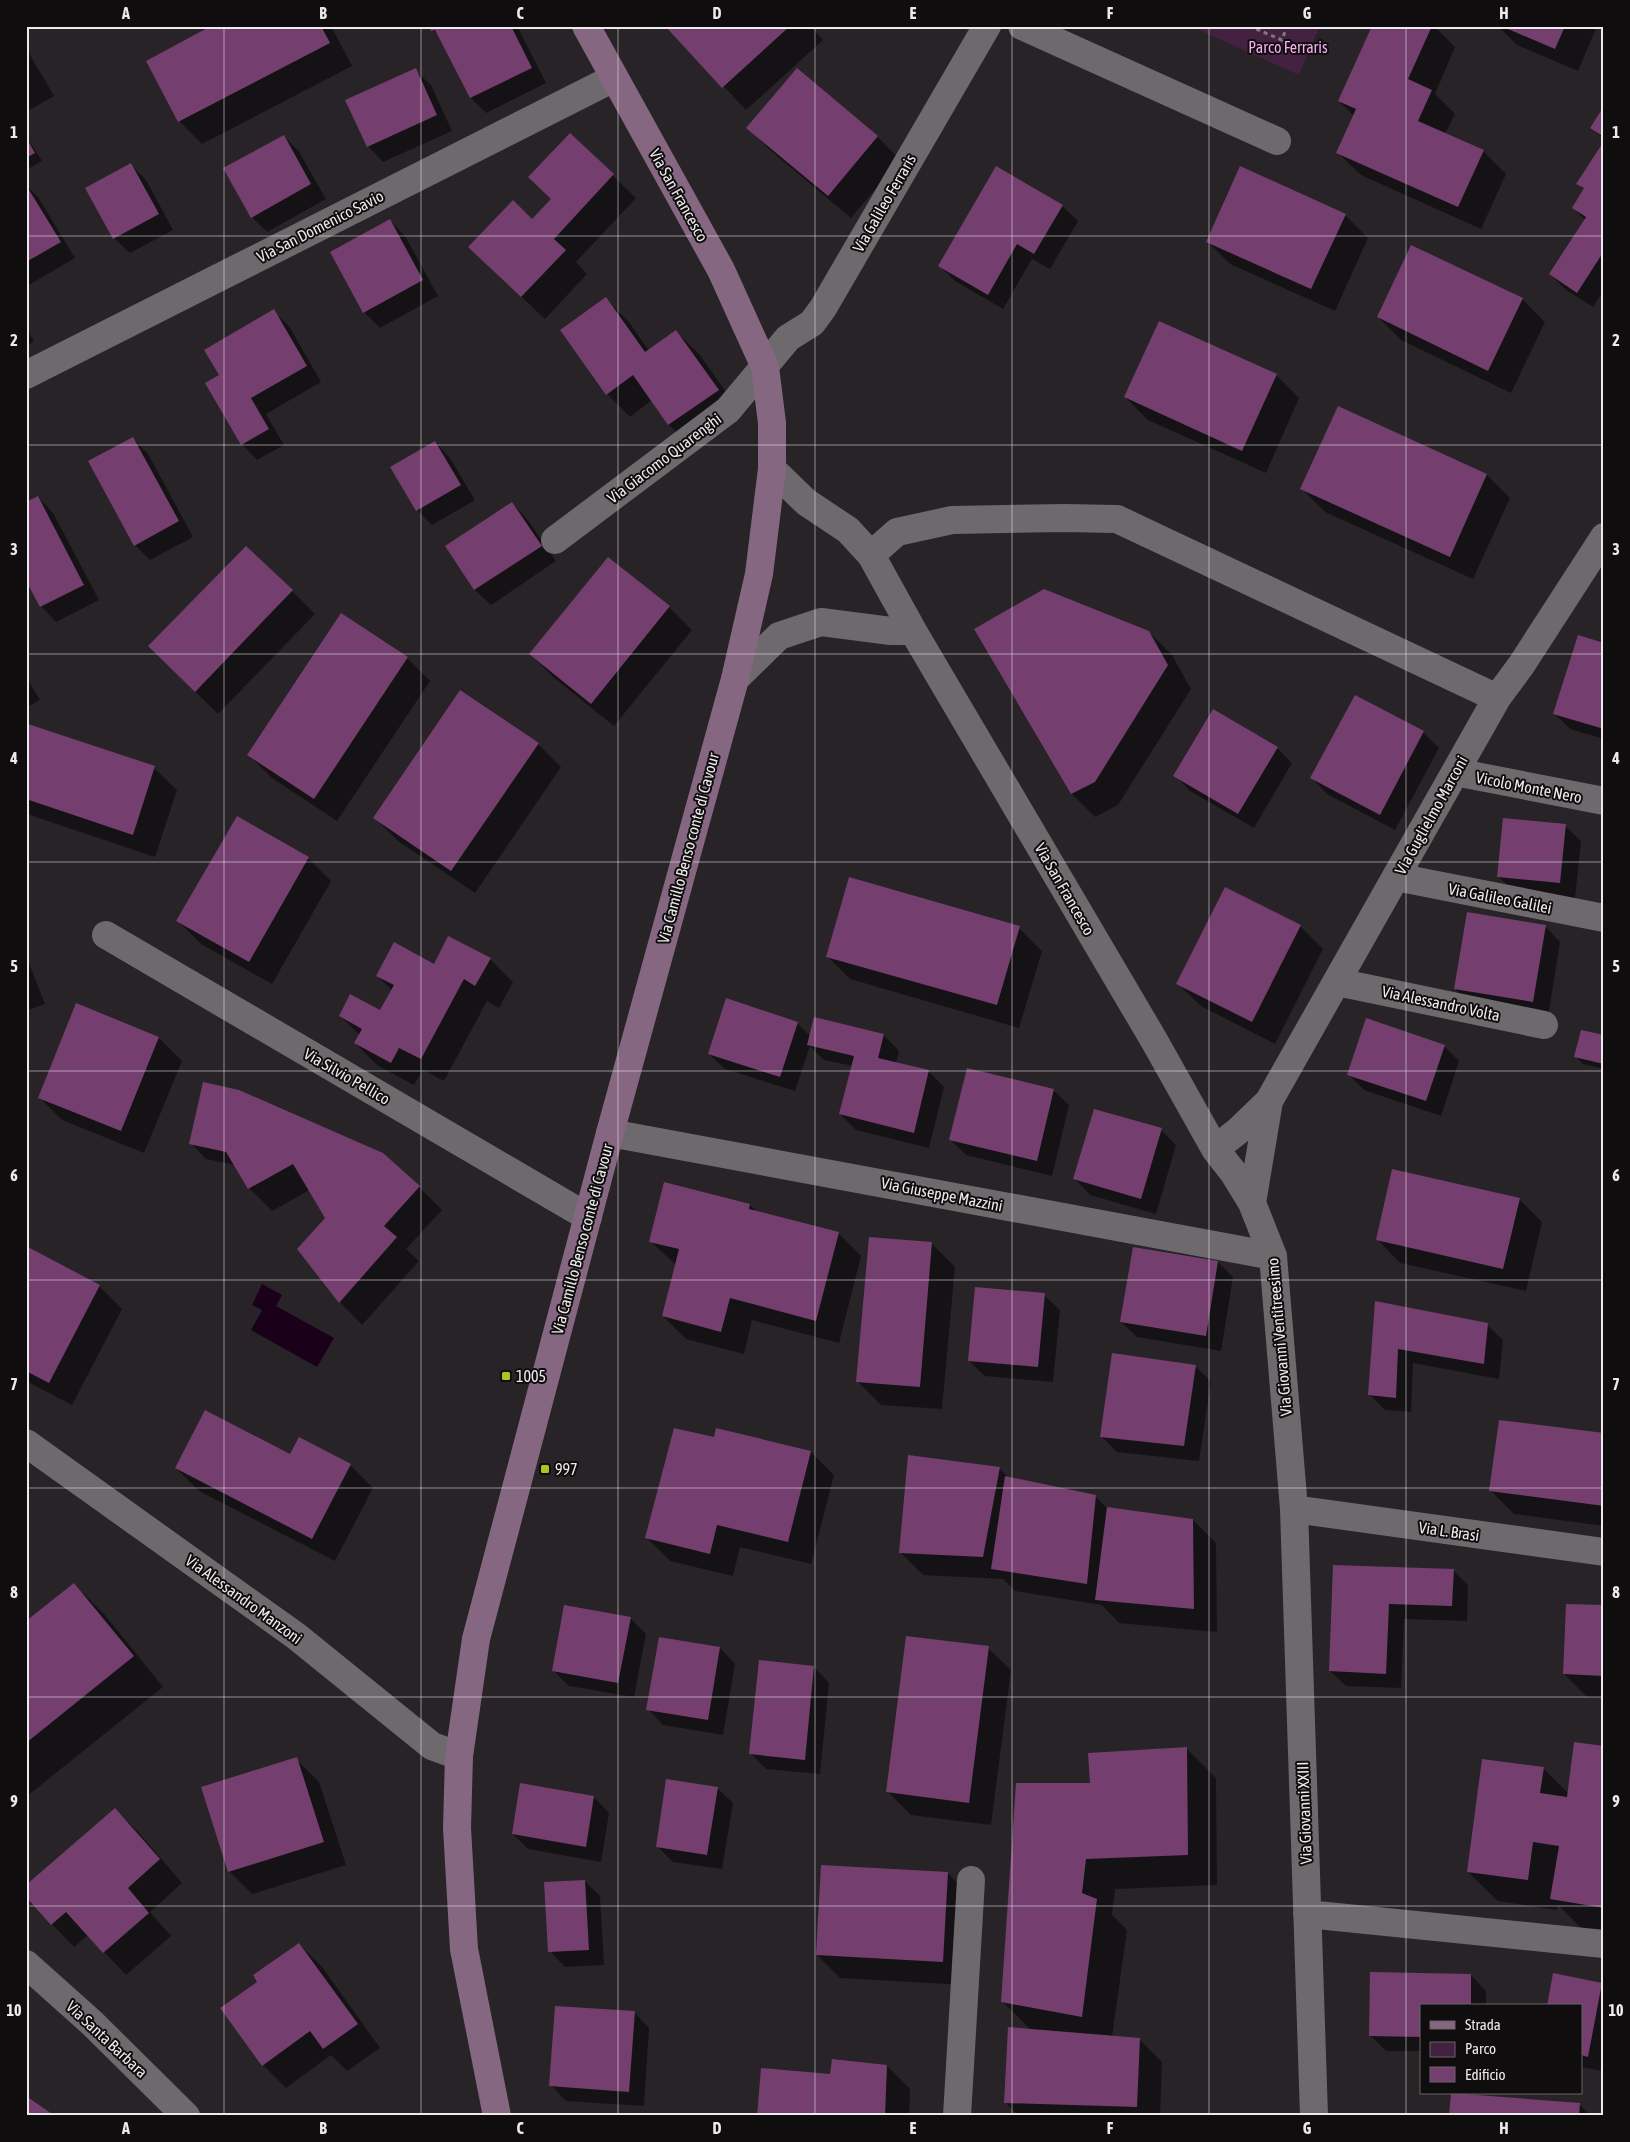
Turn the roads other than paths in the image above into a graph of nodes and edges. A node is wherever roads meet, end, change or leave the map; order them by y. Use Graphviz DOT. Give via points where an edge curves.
graph roads {
  1 [pos="586,26"];
  2 [pos="987,26"];
  3 [pos="1022,26"];
  4 [pos="614,78"];
  5 [pos="1277,141"];
  6 [pos="765,367"];
  7 [pos="26,375"];
  8 [pos="772,469"];
  9 [pos="1604,537"];
  10 [pos="555,540"];
  11 [pos="871,555"];
  12 [pos="913,631"];
  13 [pos="735,679"];
  14 [pos="1497,698"];
  15 [pos="1455,772"];
  16 [pos="1604,801"];
  17 [pos="1396,877"];
  18 [pos="1604,918"];
  19 [pos="106,935"];
  20 [pos="1337,982"];
  21 [pos="1544,1025"];
  22 [pos="1269,1101"];
  23 [pos="610,1133"];
  24 [pos="1216,1149"];
  25 [pos="1252,1203"];
  26 [pos="588,1216"];
  27 [pos="1273,1256"];
  28 [pos="26,1443"];
  29 [pos="1294,1509"];
  30 [pos="1604,1552"];
  31 [pos="459,1756"];
  32 [pos="971,1880"];
  33 [pos="1307,1914"];
  34 [pos="1604,1944"];
  35 [pos="26,1964"];
  36 [pos="186,2116"];
  37 [pos="497,2116"];
  38 [pos="957,2116"];
  39 [pos="1314,2116"];
  1 -- 4 [label="street, Via San Francesco"];
  2 -- 6 [label="street, Via Galileo Ferraris" via="823,308 812,323 788,338"];
  3 -- 5 [label="street"];
  4 -- 6 [label="street, Via San Francesco" via="721,270"];
  4 -- 7 [label="street, Via San Domenico Savio"];
  6 -- 8 [label="street, Via Camillo Benso conte di Cavour" via="772,423"];
  6 -- 10 [label="street, Via Giacomo Quarenghi" via="728,410"];
  8 -- 11 [label="street, Via San Francesco" via="806,502 848,530"];
  8 -- 13 [label="street, Via Camillo Benso conte di Cavour" via="760,574"];
  9 -- 14 [label="street, Via Guglielmo Marconi"];
  11 -- 12 [label="street, Via San Francesco"];
  11 -- 14 [label="street" via="897,532 952,520 1116,519"];
  12 -- 13 [label="street" via="821,622 779,636"];
  12 -- 24 [label="street, Via San Francesco"];
  13 -- 23 [label="street, Via Camillo Benso conte di Cavour"];
  14 -- 15 [label="street, Via Guglielmo Marconi"];
  15 -- 16 [label="street, Vicolo Monte Nero"];
  15 -- 17 [label="street, Via Guglielmo Marconi"];
  17 -- 18 [label="street, Via Galileo Galilei"];
  17 -- 20 [label="street, Via Guglielmo Marconi"];
  19 -- 26 [label="street, Via Silvio Pellico"];
  20 -- 21 [label="street, Via Alessandro Volta"];
  20 -- 22 [label="street, Via Guglielmo Marconi"];
  22 -- 24 [label="street, Via Guglielmo Marconi"];
  22 -- 25 [label="street, Via Guglielmo Marconi"];
  23 -- 26 [label="street, Via Camillo Benso conte di Cavour"];
  23 -- 27 [label="street, Via Giuseppe Mazzini"];
  24 -- 25 [label="street, Via Giovanni Ventitreesimo"];
  25 -- 27 [label="street, Via Giovanni Ventitreesimo"];
  26 -- 31 [label="street, Via Camillo Benso conte di Cavour" via="476,1639"];
  27 -- 29 [label="street, Via Giovanni Ventitreesimo"];
  28 -- 31 [label="street, Via Alessandro Manzoni" via="296,1636 432,1746"];
  29 -- 30 [label="street, Via L. Brasi"];
  29 -- 33 [label="street, Via Giovanni XXIII"];
  31 -- 37 [label="street, Via Camillo Benso conte di Cavour" via="457,1828 464,1949"];
  32 -- 38 [label="street"];
  33 -- 34 [label="street"];
  33 -- 39 [label="street, Via Giovanni XXIII"];
  35 -- 36 [label="street, Via Santa Barbara" via="92,2023"];
}
